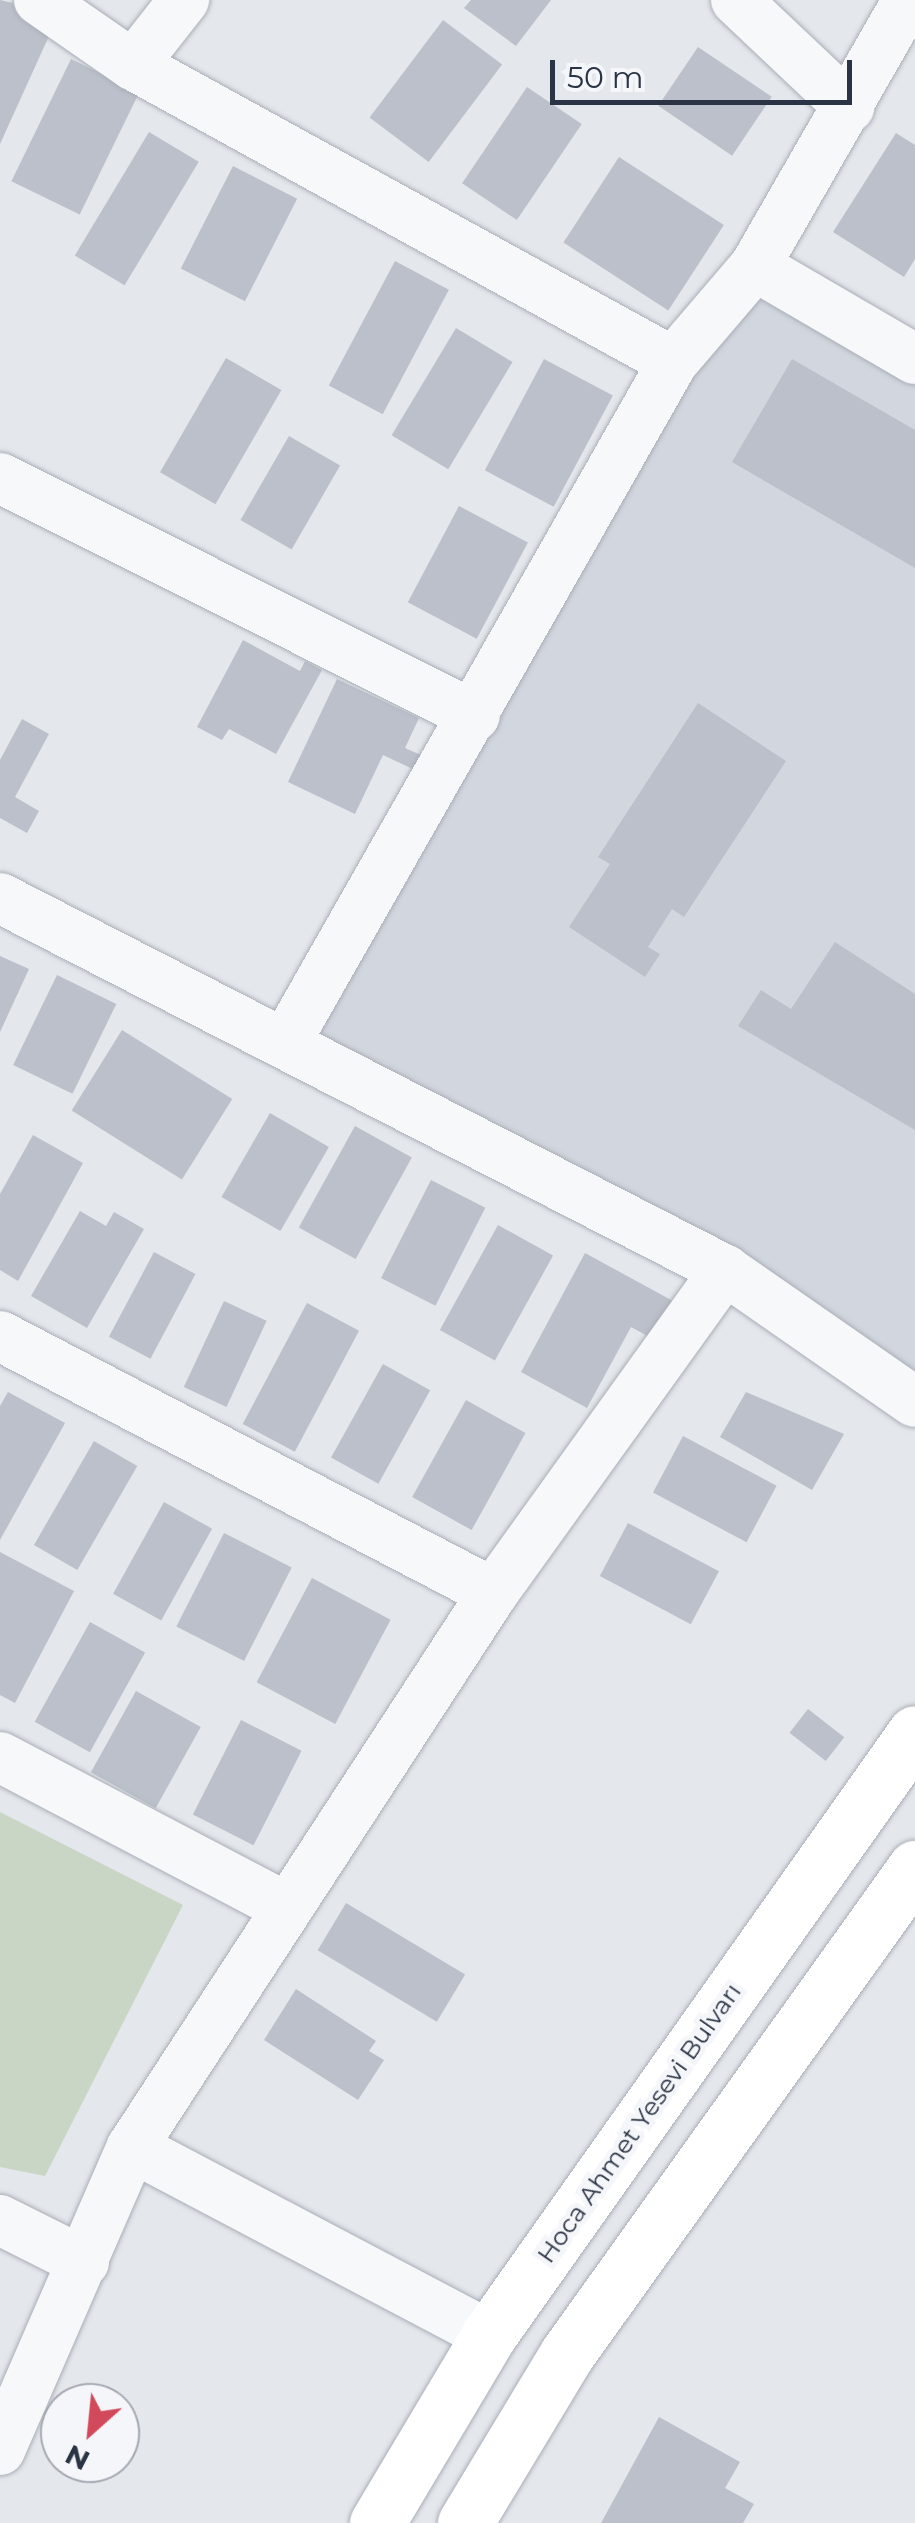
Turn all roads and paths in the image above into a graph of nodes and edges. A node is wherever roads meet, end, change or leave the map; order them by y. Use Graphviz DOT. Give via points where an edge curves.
graph roads {
  1 [pos="38,0"];
  2 [pos="184,0"];
  3 [pos="736,0"];
  4 [pos="908,0"];
  5 [pos="133,66"];
  6 [pos="849,107"];
  7 [pos="755,266"];
  8 [pos="915,359"];
  9 [pos="674,362"];
  10 [pos="0,478"];
  11 [pos="474,716"];
  12 [pos="0,898"];
  13 [pos="287,1040"];
  14 [pos="726,1270"];
  15 [pos="0,1336"];
  16 [pos="915,1402"];
  17 [pos="493,1593"];
  18 [pos="915,1732"];
  19 [pos="0,1757"];
  20 [pos="915,1868"];
  21 [pos="284,1906"];
  22 [pos="132,2147"];
  23 [pos="0,2220"];
  24 [pos="84,2262"];
  25 [pos="490,2335"];
  26 [pos="0,2450"];
  27 [pos="377,2523"];
  28 [pos="465,2523"];
  1 -- 5 [label="street"];
  2 -- 5 [label="street"];
  3 -- 6 [label="street"];
  4 -- 6 [label="street"];
  5 -- 9 [label="street"];
  6 -- 7 [label="street"];
  7 -- 8 [label="street"];
  7 -- 9 [label="street"];
  9 -- 11 [label="street"];
  10 -- 11 [label="street"];
  11 -- 13 [label="street"];
  12 -- 13 [label="street"];
  13 -- 14 [label="street"];
  14 -- 16 [label="street"];
  14 -- 17 [label="street"];
  15 -- 17 [label="street"];
  17 -- 21 [label="street"];
  18 -- 25 [label="main road, Hoca Ahmet Yesevi Bulvarı"];
  19 -- 21 [label="street"];
  20 -- 28 [label="main road" via="567,2354"];
  21 -- 22 [label="street"];
  22 -- 24 [label="street"];
  22 -- 25 [label="street"];
  23 -- 24 [label="street"];
  24 -- 26 [label="street"];
  25 -- 27 [label="main road, Hoca Ahmet Yesevi Bulvarı"];
}
